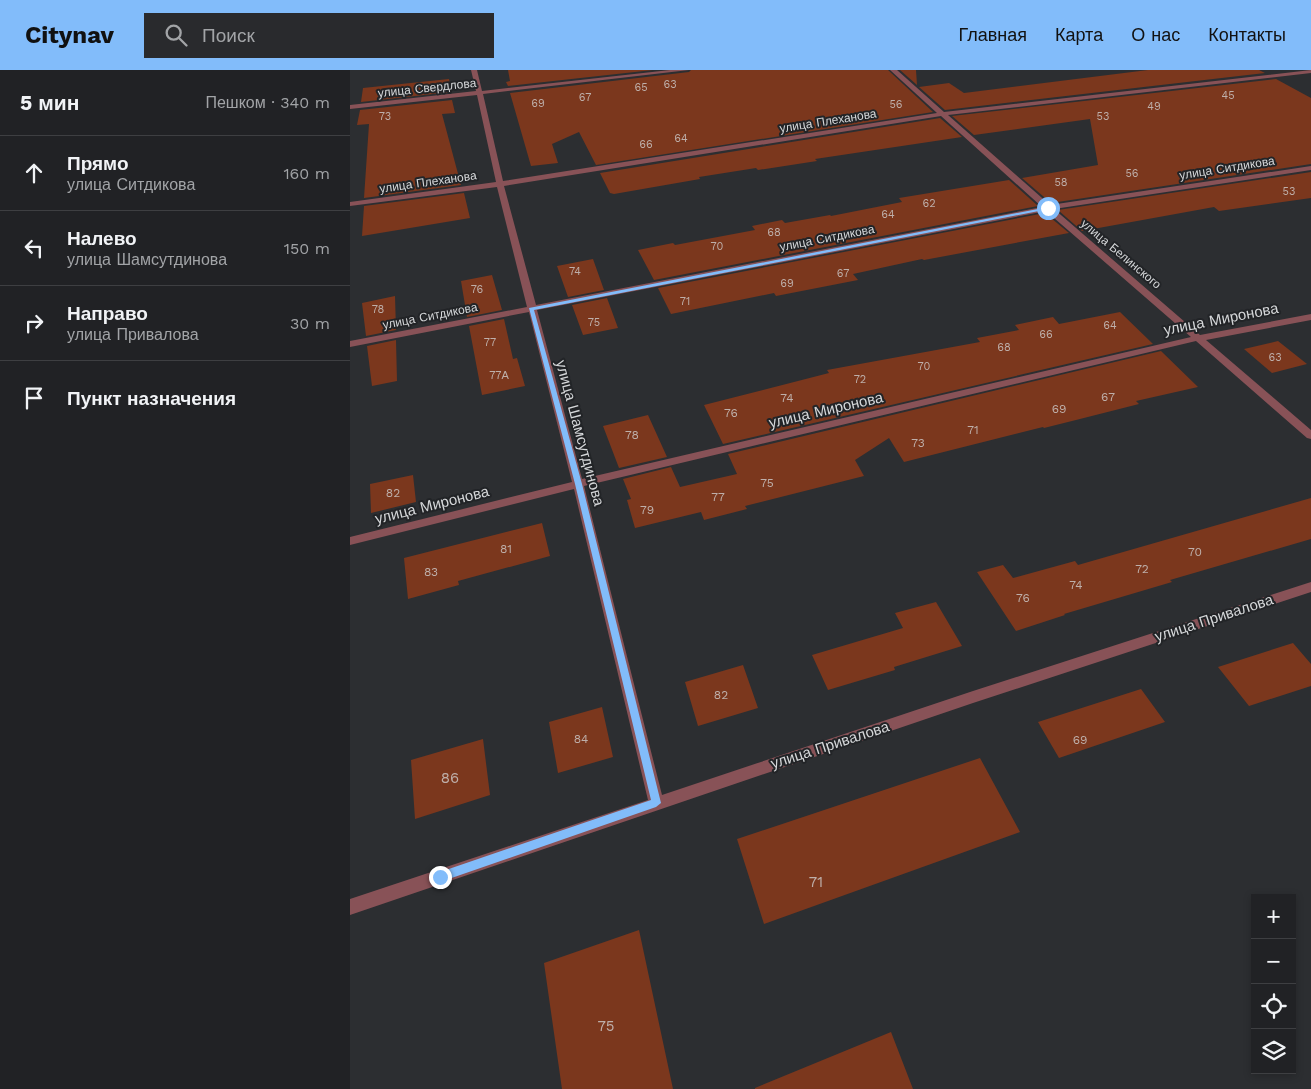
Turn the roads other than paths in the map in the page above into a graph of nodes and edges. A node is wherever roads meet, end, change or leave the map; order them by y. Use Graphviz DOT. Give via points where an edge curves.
graph roads {
  1 [pos="474,70"];
  2 [pos="686,70"];
  3 [pos="893,70"];
  4 [pos="1311,71"];
  5 [pos="480,94"];
  6 [pos="350,107"];
  7 [pos="941,114"];
  8 [pos="1311,168"];
  9 [pos="500,184"];
  10 [pos="350,204"];
  11 [pos="1048,208"];
  12 [pos="531,309"];
  13 [pos="1311,317"];
  14 [pos="1199,338"];
  15 [pos="350,344"];
  16 [pos="1311,436"];
  17 [pos="578,484"];
  18 [pos="350,541"];
  19 [pos="1311,587"];
  20 [pos="656,803"];
  21 [pos="350,907"];
  1 -- 5 [label="street, улица Шамсутдинова"];
  2 -- 5 [label="street, улица Свердлова"];
  3 -- 7 [label="street, улица Белинского"];
  4 -- 7 [label="street, улица Плеханова"];
  5 -- 6 [label="street, улица Свердлова"];
  5 -- 9 [label="street, улица Шамсутдинова"];
  7 -- 9 [label="street, улица Плеханова"];
  7 -- 11 [label="street, улица Белинского"];
  8 -- 11 [label="street, улица Ситдикова"];
  9 -- 10 [label="street, улица Плеханова"];
  9 -- 12 [label="street, улица Шамсутдинова"];
  11 -- 12 [label="street, улица Ситдикова"];
  11 -- 14 [label="street, улица Белинского"];
  12 -- 15 [label="street, улица Ситдикова"];
  12 -- 17 [label="street, улица Шамсутдинова"];
  13 -- 14 [label="street, улица Миронова"];
  14 -- 16 [label="street, улица Белинского"];
  14 -- 17 [label="street, улица Миронова"];
  17 -- 18 [label="street, улица Миронова"];
  17 -- 20 [label="street, улица Шамсутдинова"];
  19 -- 20 [label="street, улица Привалова"];
  20 -- 21 [label="street, улица Привалова"];
}
